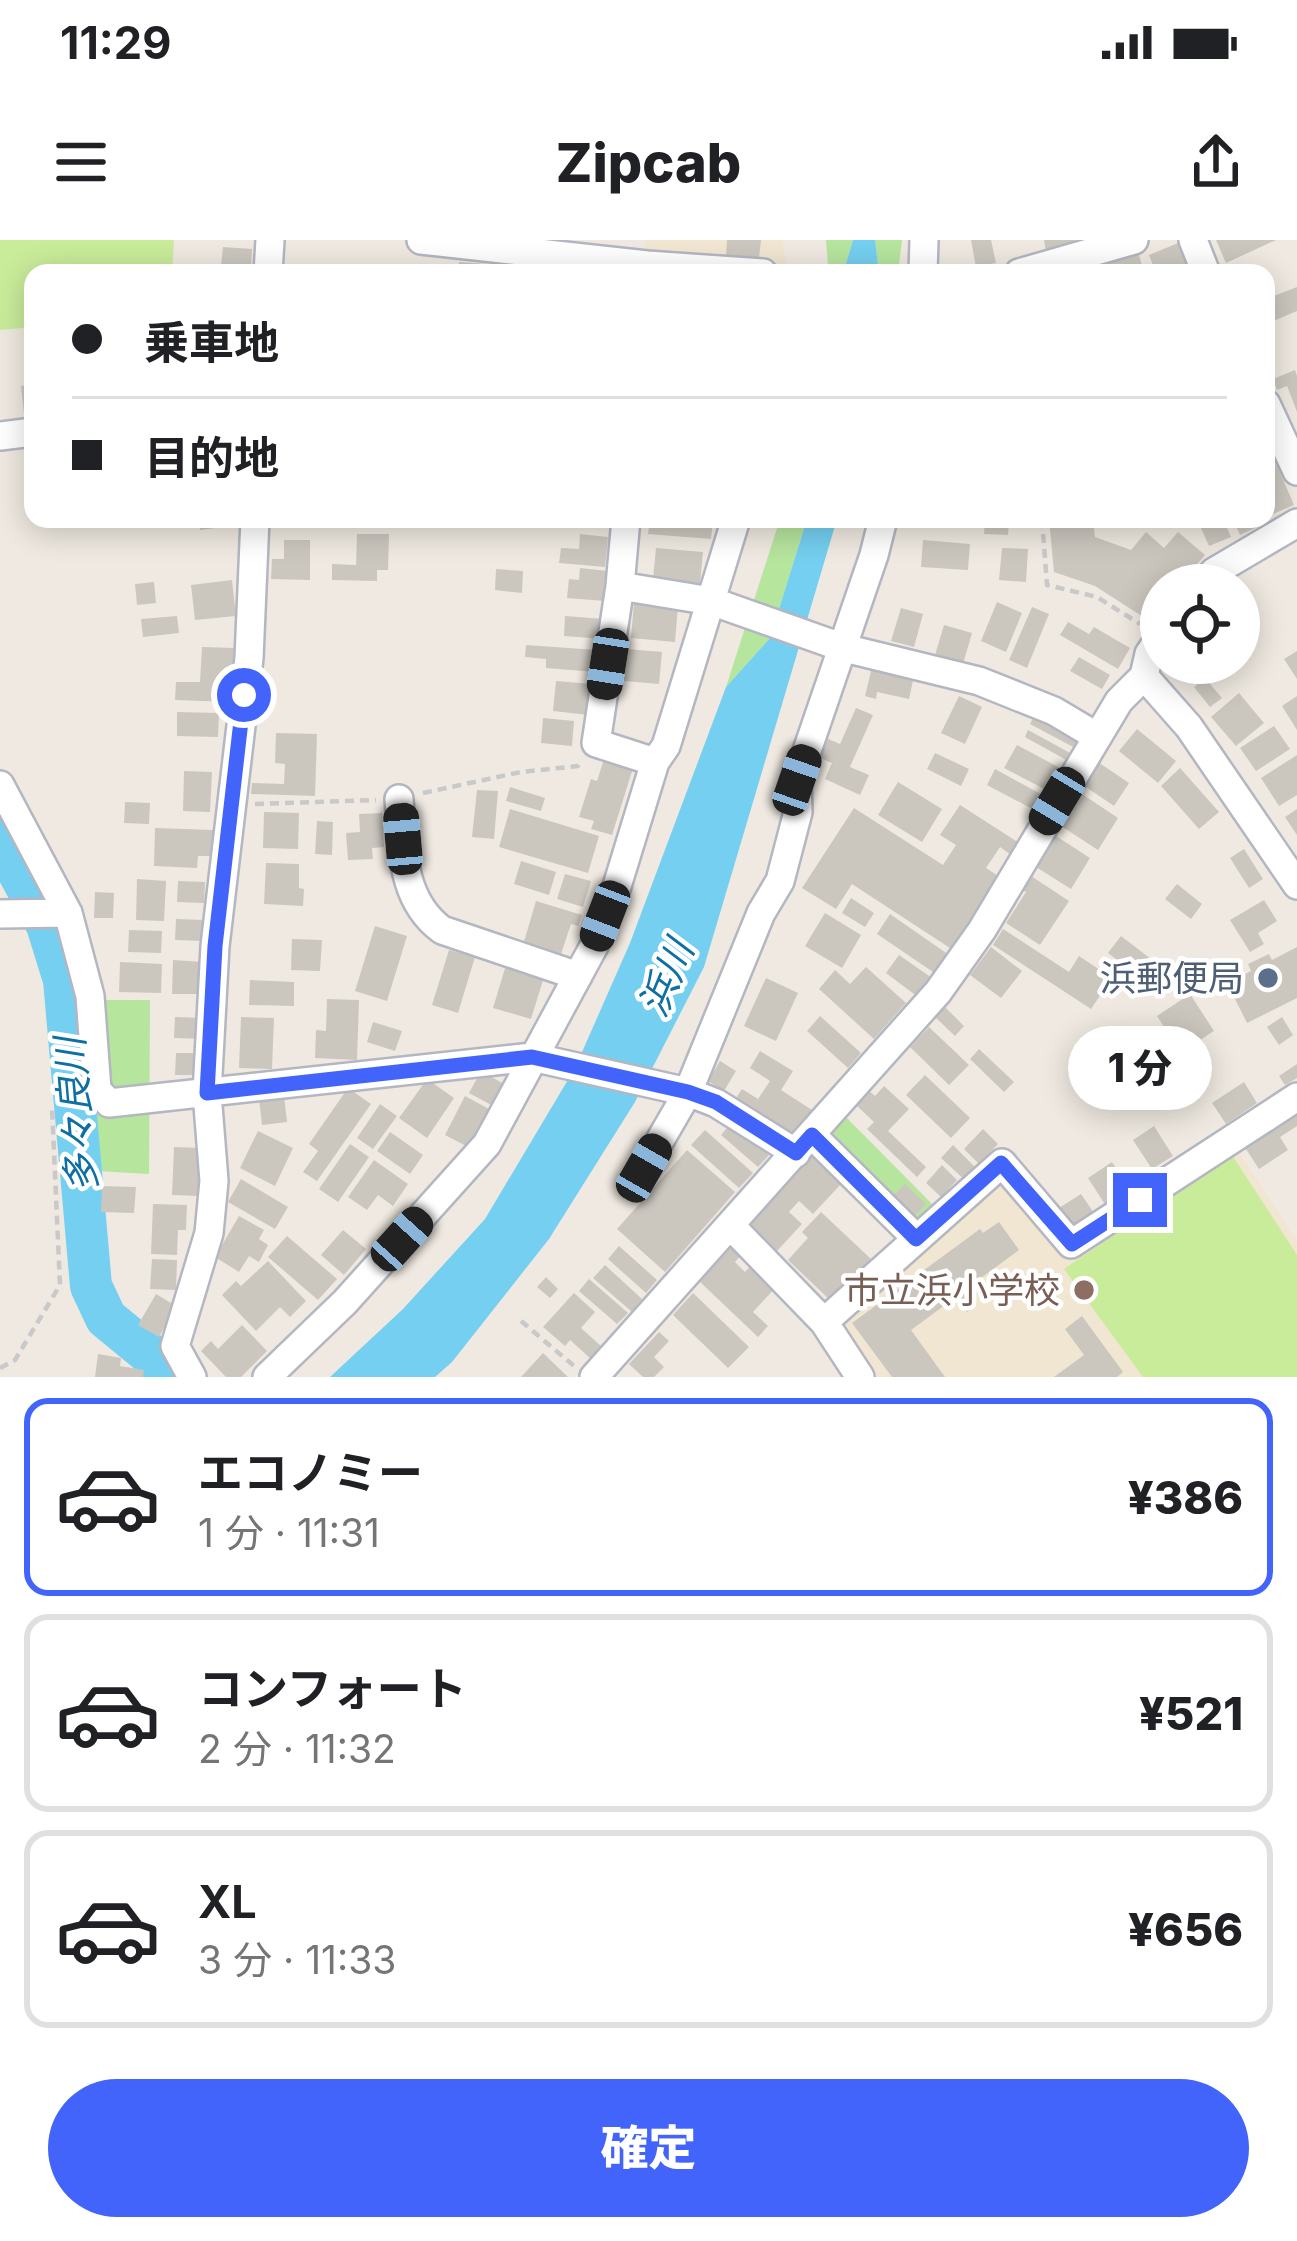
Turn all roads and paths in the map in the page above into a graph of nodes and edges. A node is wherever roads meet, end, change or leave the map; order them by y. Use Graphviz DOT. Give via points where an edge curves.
graph roads {
  1 [pos="421,240"];
  2 [pos="1134,240"];
  3 [pos="464,243"];
  4 [pos="1091,246"];
  5 [pos="612,264"];
  6 [pos="1043,264"];
  7 [pos="1275,423"];
  8 [pos="1297,471"];
  9 [pos="1297,523"];
  10 [pos="255,528"];
  11 [pos="625,528"];
  12 [pos="733,528"];
  13 [pos="880,528"];
  14 [pos="1043,528"];
  15 [pos="1228,564"];
  16 [pos="620,586"];
  17 [pos="711,601"];
  18 [pos="1140,624"];
  19 [pos="844,647"];
  20 [pos="1140,680"];
  21 [pos="1151,684"];
  22 [pos="1096,736"];
  23 [pos="655,762"];
  24 [pos="0,785"];
  25 [pos="399,799"];
  26 [pos="1297,885"];
  27 [pos="68,913"];
  28 [pos="11,914"];
  29 [pos="578,976"];
  30 [pos="532,1057"];
  31 [pos="688,1092"];
  32 [pos="207,1093"];
  33 [pos="1297,1097"];
  34 [pos="52,1106"];
  35 [pos="804,1144"];
  36 [pos="644,1168"];
  37 [pos="730,1226"];
  38 [pos="916,1239"];
  39 [pos="521,1321"];
  40 [pos="824,1322"];
  41 [pos="0,1368"];
  42 [pos="192,1377"];
  43 [pos="267,1377"];
  44 [pos="590,1377"];
  45 [pos="860,1377"];
  1 -- 3 [label="street"];
  2 -- 4 [label="street"];
  3 -- 5 [label="street"];
  4 -- 6 [label="street"];
  7 -- 8 [label="street"];
  9 -- 15 [label="street"];
  10 -- 32 [label="street"];
  11 -- 16 [label="street"];
  12 -- 17 [label="street"];
  13 -- 19 [label="street"];
  14 -- 18 [label="path" via="1047,585 1097,597"];
  16 -- 17 [label="street"];
  16 -- 23 [label="street" via="596,743"];
  17 -- 19 [label="street"];
  17 -- 23 [label="street" via="667,746"];
  19 -- 22 [label="street" via="979,681"];
  19 -- 31 [label="street" via="797,780 798,812 780,881"];
  20 -- 22 [label="street"];
  21 -- 26 [label="street"];
  22 -- 35 [label="street" via="938,992"];
  23 -- 29 [label="street" via="617,886"];
  24 -- 27 [label="street"];
  25 -- 29 [label="street" via="406,879 423,916 442,931"];
  27 -- 28 [label="street"];
  27 -- 32 [label="street" via="90,996 97,1090 109,1102"];
  29 -- 30 [label="street"];
  30 -- 31 [label="street"];
  30 -- 32 [label="street"];
  30 -- 43 [label="street" via="487,1144"];
  31 -- 35 [label="street"];
  31 -- 36 [label="street"];
  32 -- 42 [label="street" via="209,1233 175,1346"];
  33 -- 38 [label="street" via="1072,1244 1001,1163"];
  34 -- 41 [label="path" via="60,1285 15,1360"];
  35 -- 37 [label="street"];
  35 -- 38 [label="street"];
  37 -- 40 [label="street"];
  37 -- 44 [label="street"];
  38 -- 40 [label="street"];
  39 -- 44 [label="path"];
  40 -- 45 [label="street"];
}
